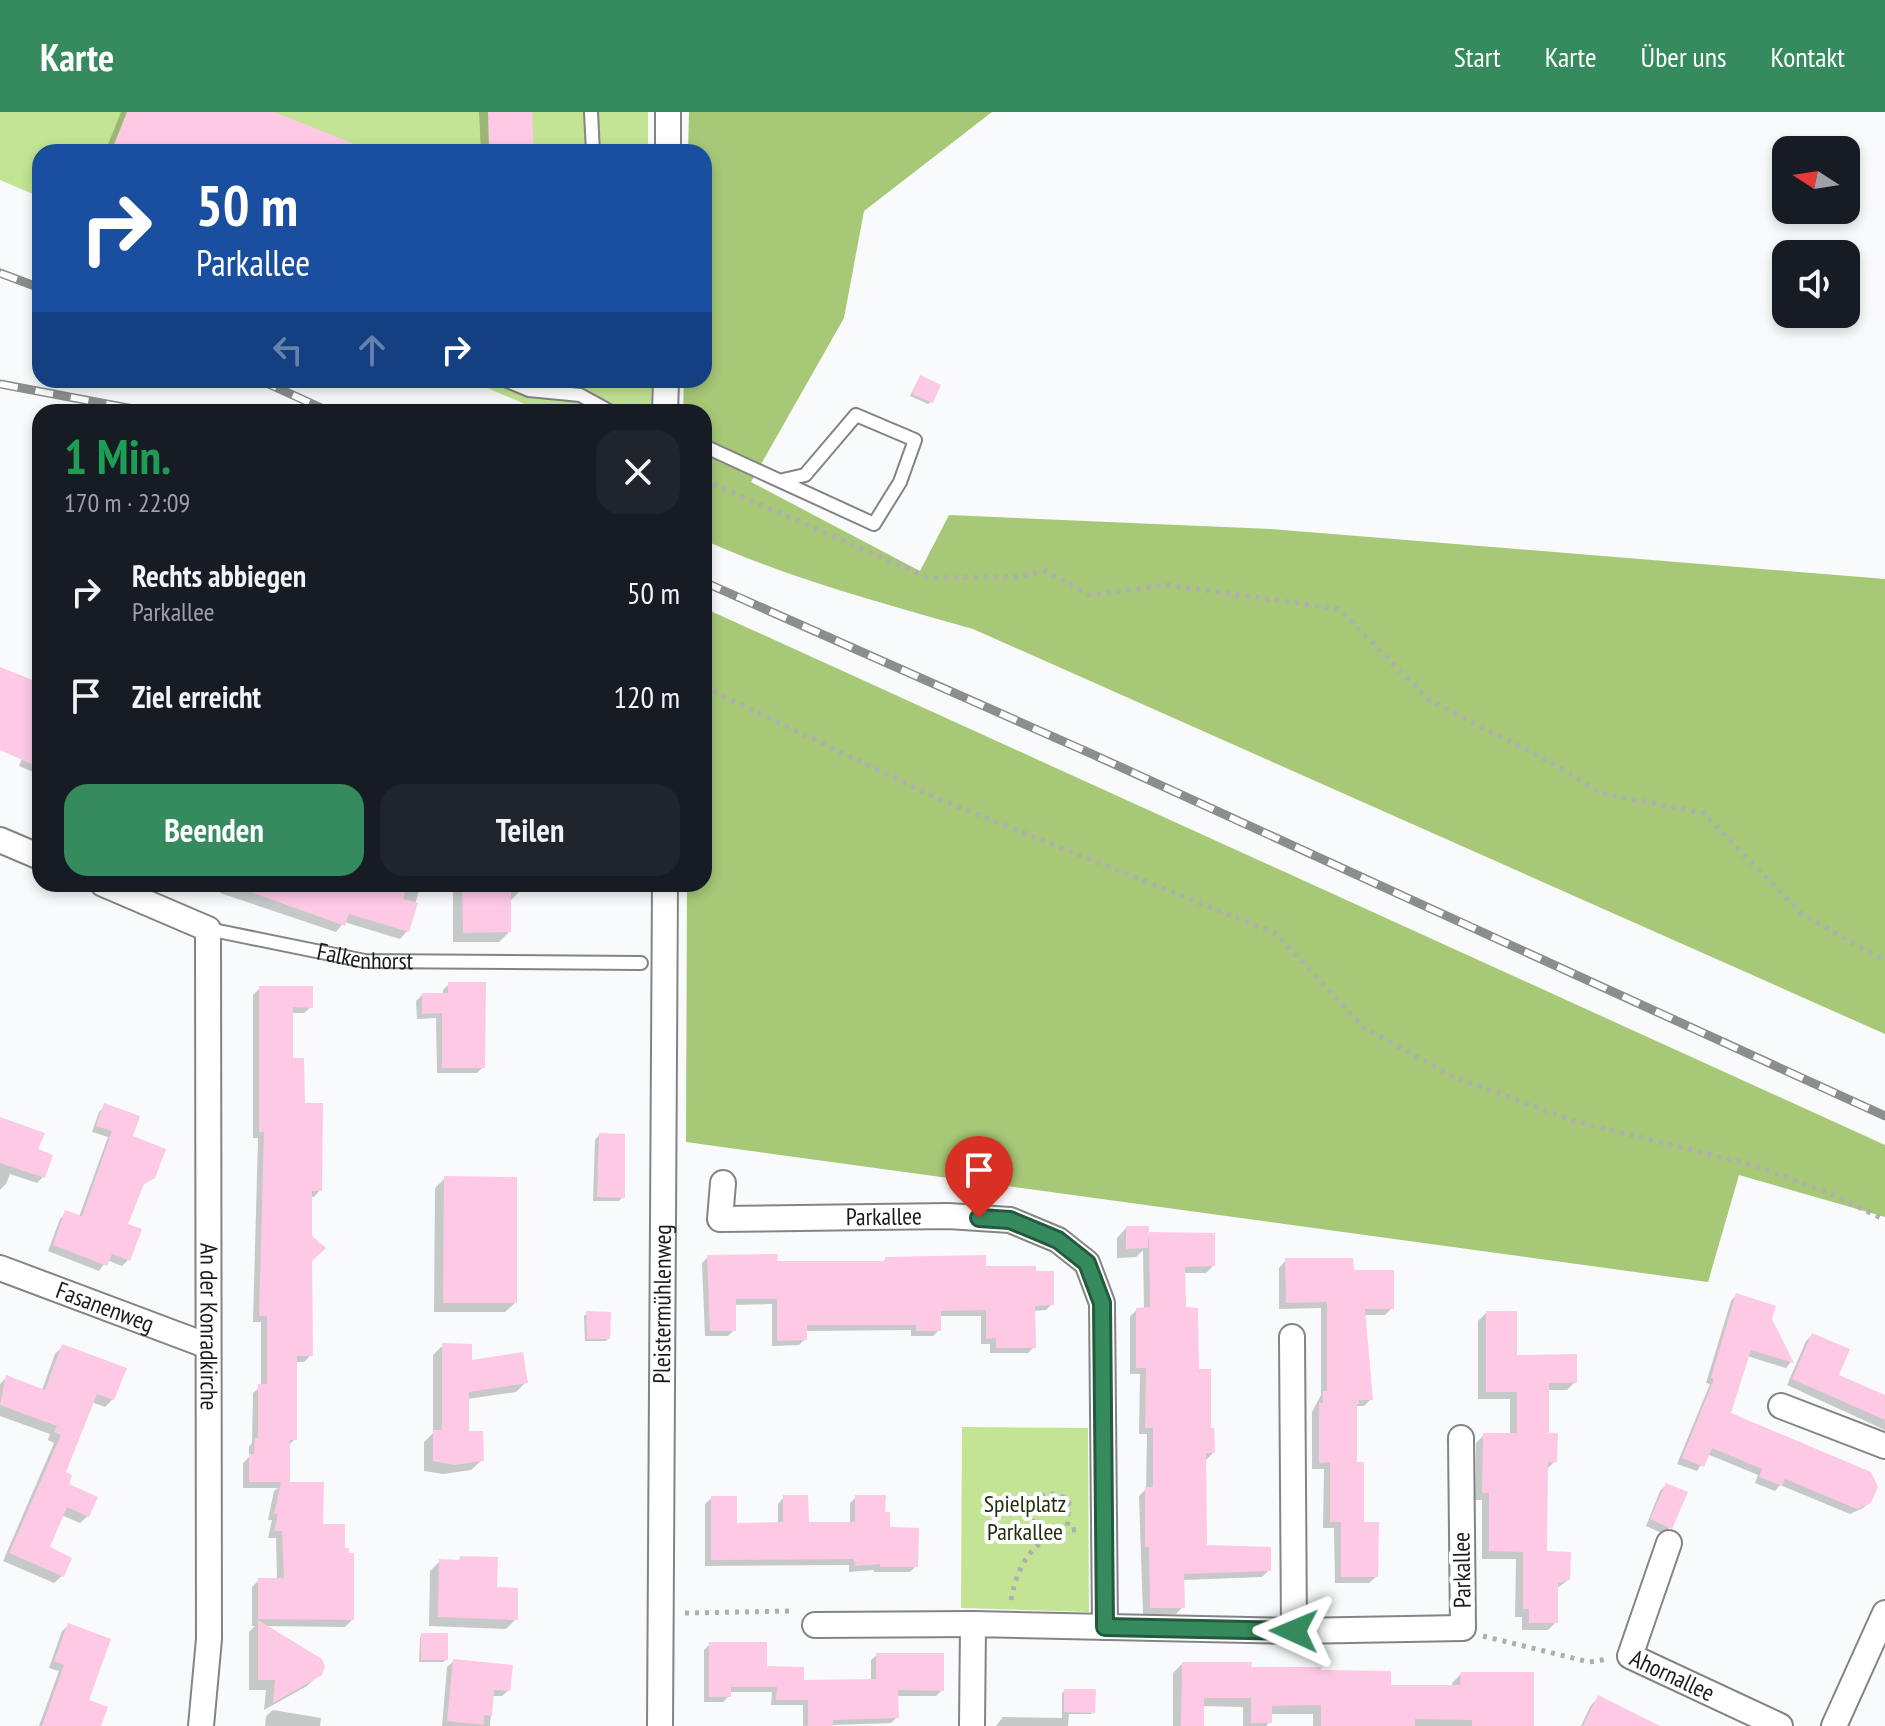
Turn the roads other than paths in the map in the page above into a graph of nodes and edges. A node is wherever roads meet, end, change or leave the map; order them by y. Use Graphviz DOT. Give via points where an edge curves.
graph roads {
  1 [pos="591,112"];
  2 [pos="668,112"];
  3 [pos="593,144"];
  4 [pos="668,144"];
  5 [pos="524,388"];
  6 [pos="596,404"];
  7 [pos="712,449"];
  8 [pos="783,480"];
  9 [pos="0,840"];
  10 [pos="32,854"];
  11 [pos="122,892"];
  12 [pos="665,892"];
  13 [pos="208,929"];
  14 [pos="641,963"];
  15 [pos="723,1183"];
  16 [pos="0,1268"];
  17 [pos="1292,1337"];
  18 [pos="208,1346"];
  19 [pos="1781,1406"];
  20 [pos="1461,1438"];
  21 [pos="1885,1446"];
  22 [pos="1669,1543"];
  23 [pos="1885,1613"];
  24 [pos="973,1624"];
  25 [pos="815,1625"];
  26 [pos="1105,1627"];
  27 [pos="1294,1631"];
  28 [pos="201,1726"];
  29 [pos="660,1726"];
  30 [pos="972,1726"];
  31 [pos="1780,1726"];
  32 [pos="1834,1726"];
  1 -- 3 [label="lane"];
  2 -- 4 [label="street"];
  5 -- 6 [label="lane" via="580,395"];
  7 -- 8 [label="lane"];
  8 -- 8 [label="lane" via="874,524 900,482 915,440 856,415 805,475"];
  9 -- 10 [label="street"];
  11 -- 13 [label="street, Falkenhorst"];
  12 -- 29 [label="street, Pleistermühlenweg"];
  13 -- 14 [label="lane, Falkenhorst" via="365,961"];
  13 -- 18 [label="street, An der Konradkirche"];
  15 -- 26 [label="street, Parkallee" via="720,1219 1010,1220 1058,1240 1087,1263 1102,1303"];
  16 -- 18 [label="street, Fasanenweg"];
  17 -- 27 [label="street"];
  18 -- 28 [label="street, An der Konradkirche" via="209,1639"];
  19 -- 21 [label="street"];
  20 -- 27 [label="street, Parkallee" via="1463,1628"];
  22 -- 31 [label="street, Ahornallee" via="1630,1656"];
  23 -- 32 [label="street"];
  24 -- 25 [label="street, Parkallee"];
  24 -- 26 [label="street, Parkallee"];
  24 -- 30 [label="street"];
  26 -- 27 [label="street, Parkallee"];
}
